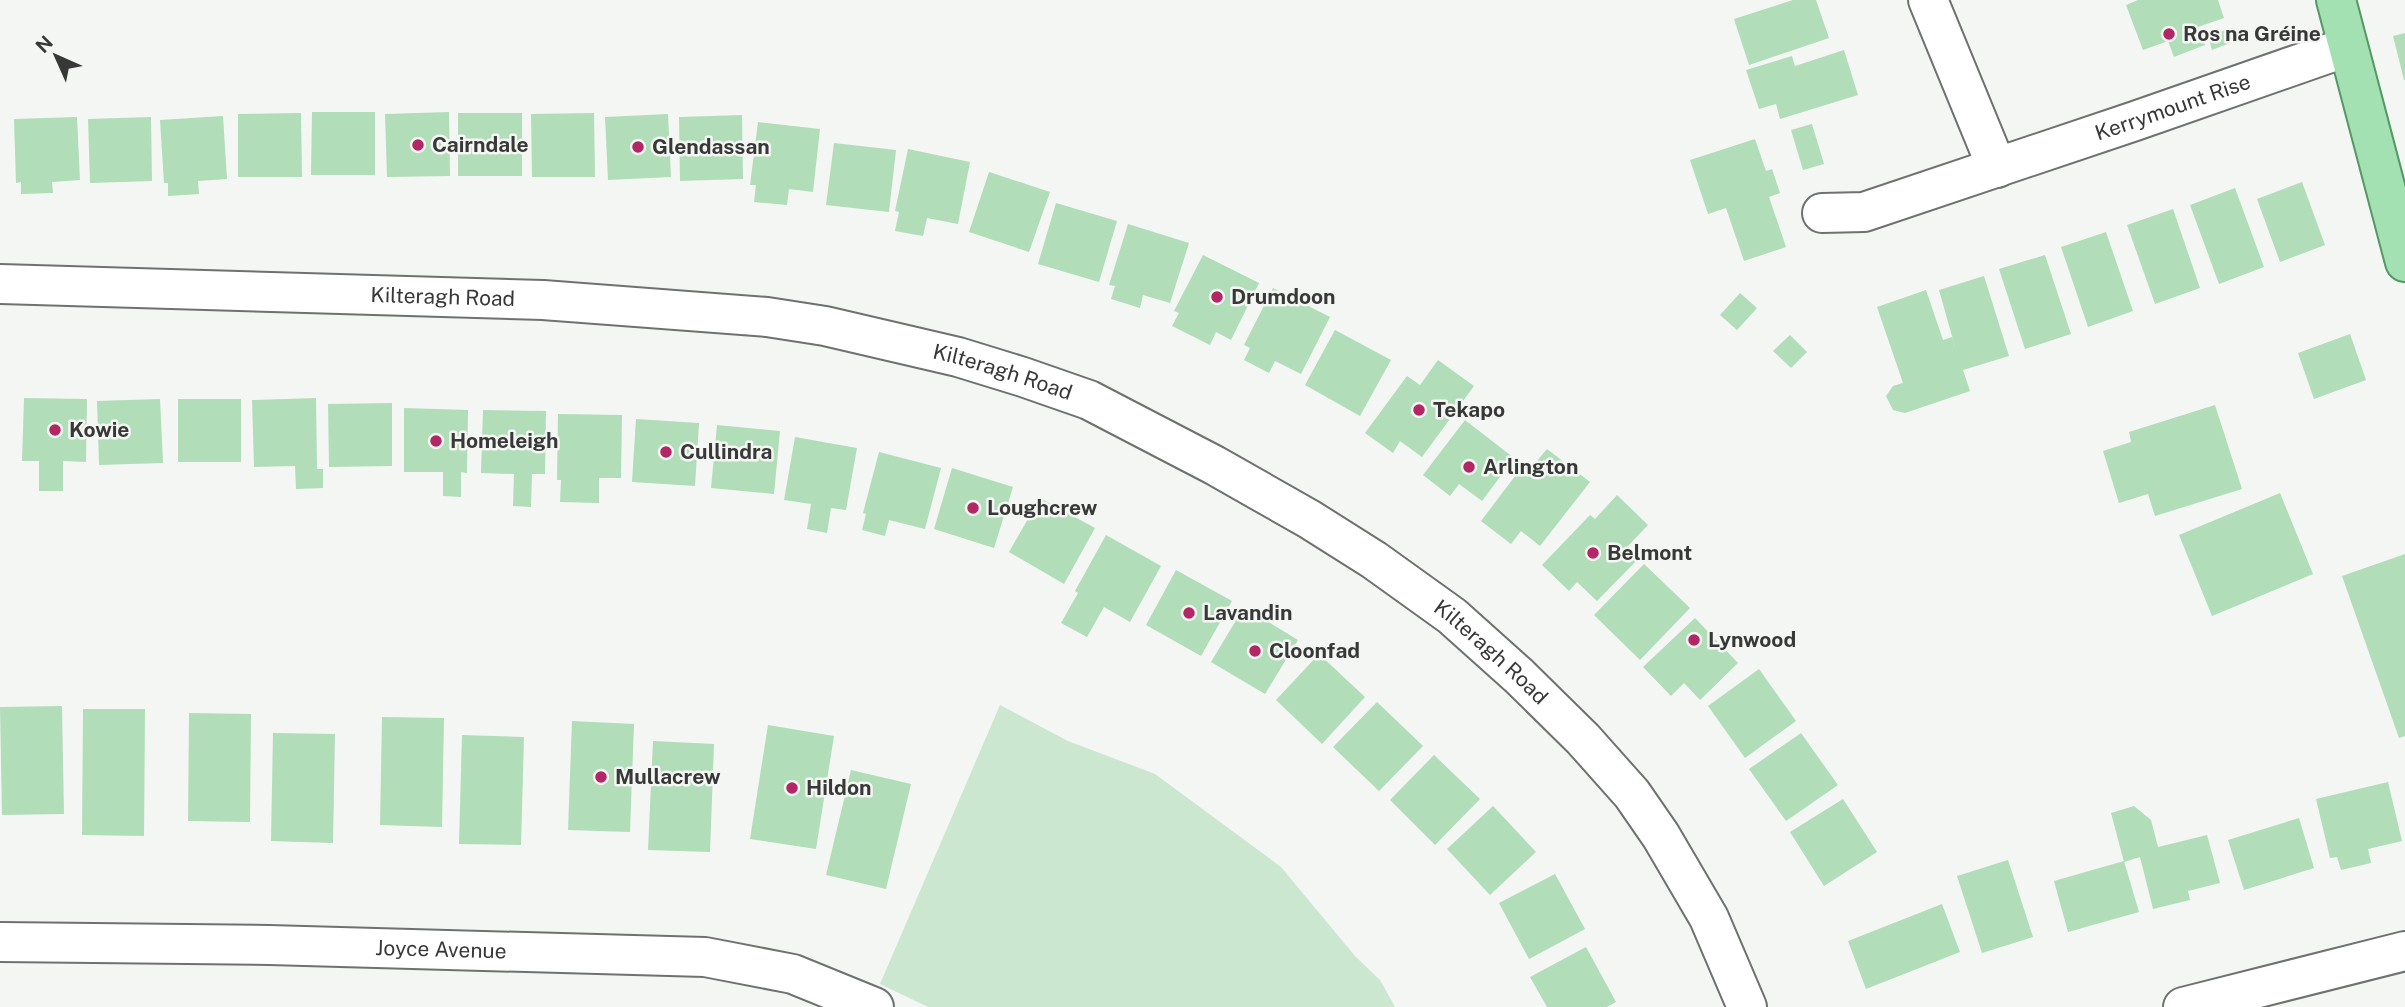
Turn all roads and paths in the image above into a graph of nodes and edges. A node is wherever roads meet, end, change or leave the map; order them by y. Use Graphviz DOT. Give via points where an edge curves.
graph roads {
  1 [pos="1928,0"];
  2 [pos="2336,0"];
  3 [pos="2347,47"];
  4 [pos="1997,168"];
  5 [pos="1822,213"];
  6 [pos="2405,262"];
  7 [pos="0,284"];
  8 [pos="0,942"];
  9 [pos="2405,950"];
  10 [pos="874,1007"];
  11 [pos="1747,1007"];
  12 [pos="2183,1007"];
  1 -- 4 [label="street"];
  2 -- 3 [label="main road"];
  3 -- 4 [label="street, Kerrymount Rise"];
  3 -- 6 [label="main road"];
  4 -- 5 [label="street, Kerrymount Rise" via="1864,212"];
  7 -- 11 [label="street, Kilteragh Road" via="543,300 767,317 958,357 1088,400 1309,519 1429,598 1483,643 1583,739 1632,794 1689,880"];
  8 -- 10 [label="street, Joyce Avenue" via="705,957 793,974"];
  9 -- 12 [label="street"];
}
